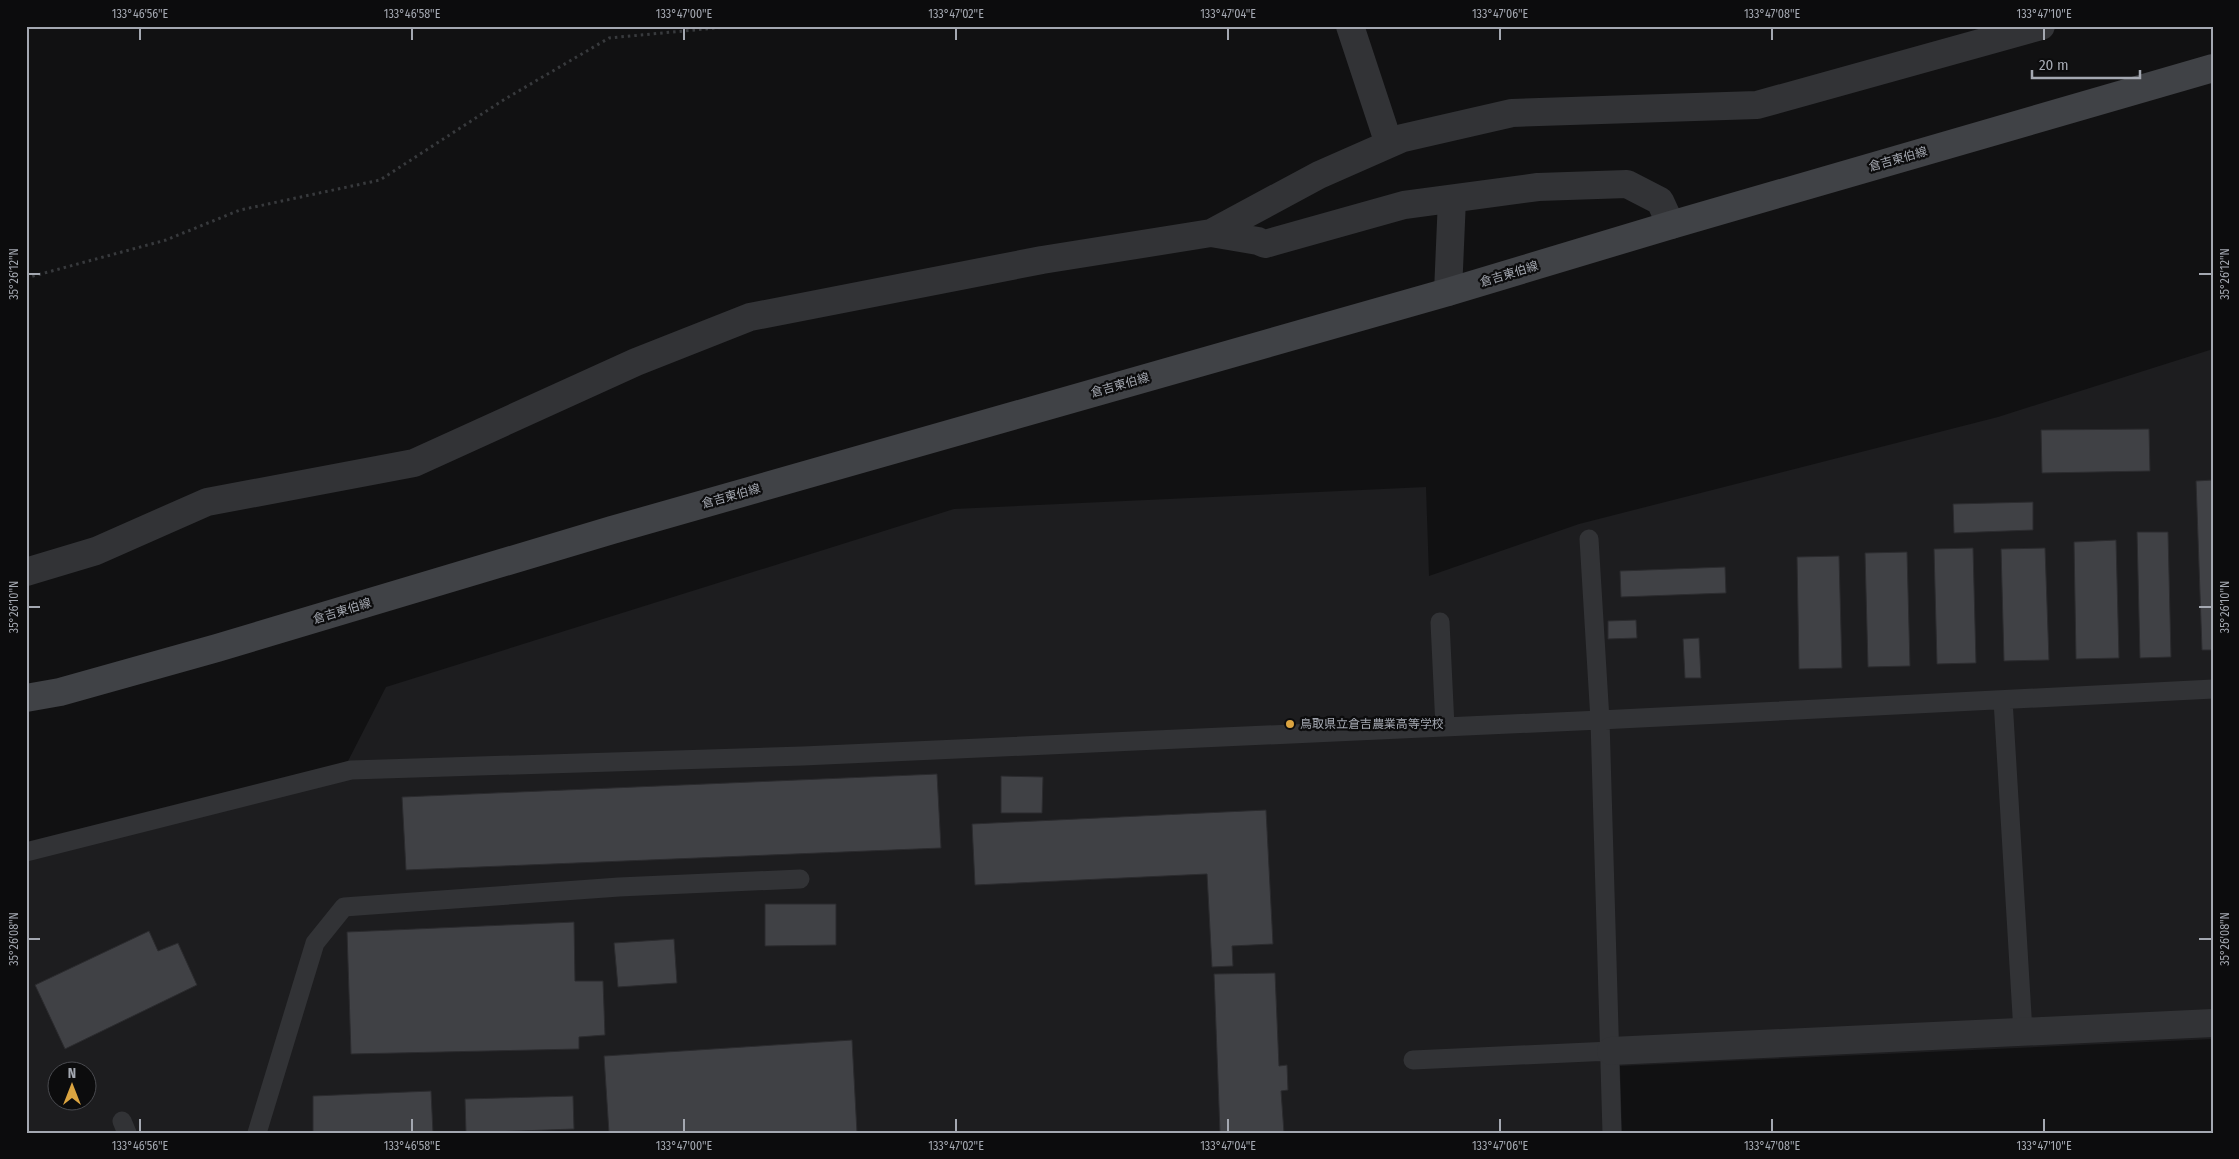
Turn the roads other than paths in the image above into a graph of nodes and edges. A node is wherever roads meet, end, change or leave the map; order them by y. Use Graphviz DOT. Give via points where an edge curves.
graph roads {
  1 [pos="1350,26"];
  2 [pos="2041,26"];
  3 [pos="2213,68"];
  4 [pos="1389,144"];
  5 [pos="1452,199"];
  6 [pos="1671,224"];
  7 [pos="1211,233"];
  8 [pos="1448,292"];
  9 [pos="1589,539"];
  10 [pos="26,572"];
  11 [pos="1440,622"];
  12 [pos="2213,689"];
  13 [pos="26,698"];
  14 [pos="2003,700"];
  15 [pos="1600,720"];
  16 [pos="1445,727"];
  17 [pos="26,852"];
  18 [pos="800,879"];
  19 [pos="2213,1023"];
  20 [pos="2023,1032"];
  21 [pos="1611,1051"];
  22 [pos="1413,1060"];
  23 [pos="257,1133"];
  24 [pos="1612,1133"];
  1 -- 4 [label="street"];
  2 -- 4 [label="street" via="1757,106 1512,113"];
  3 -- 6 [label="main road, 倉吉東伯線"];
  4 -- 7 [label="street" via="1318,175"];
  5 -- 6 [label="street" via="1538,188 1627,184 1660,201"];
  5 -- 7 [label="street" via="1404,205 1265,244"];
  5 -- 8 [label="street"];
  6 -- 8 [label="main road, 倉吉東伯線"];
  7 -- 10 [label="street" via="1042,260 750,317 636,362 414,463 207,502 96,551"];
  8 -- 13 [label="main road, 倉吉東伯線" via="612,530 217,648 60,692"];
  9 -- 15 [label="lane"];
  11 -- 16 [label="lane"];
  12 -- 14 [label="lane"];
  14 -- 15 [label="lane"];
  14 -- 20 [label="lane"];
  15 -- 16 [label="lane"];
  15 -- 21 [label="lane"];
  16 -- 17 [label="lane" via="813,756 351,770"];
  18 -- 23 [label="lane" via="619,887 344,907 315,943"];
  19 -- 20 [label="street"];
  20 -- 21 [label="street"];
  21 -- 22 [label="lane"];
  21 -- 24 [label="lane"];
}
